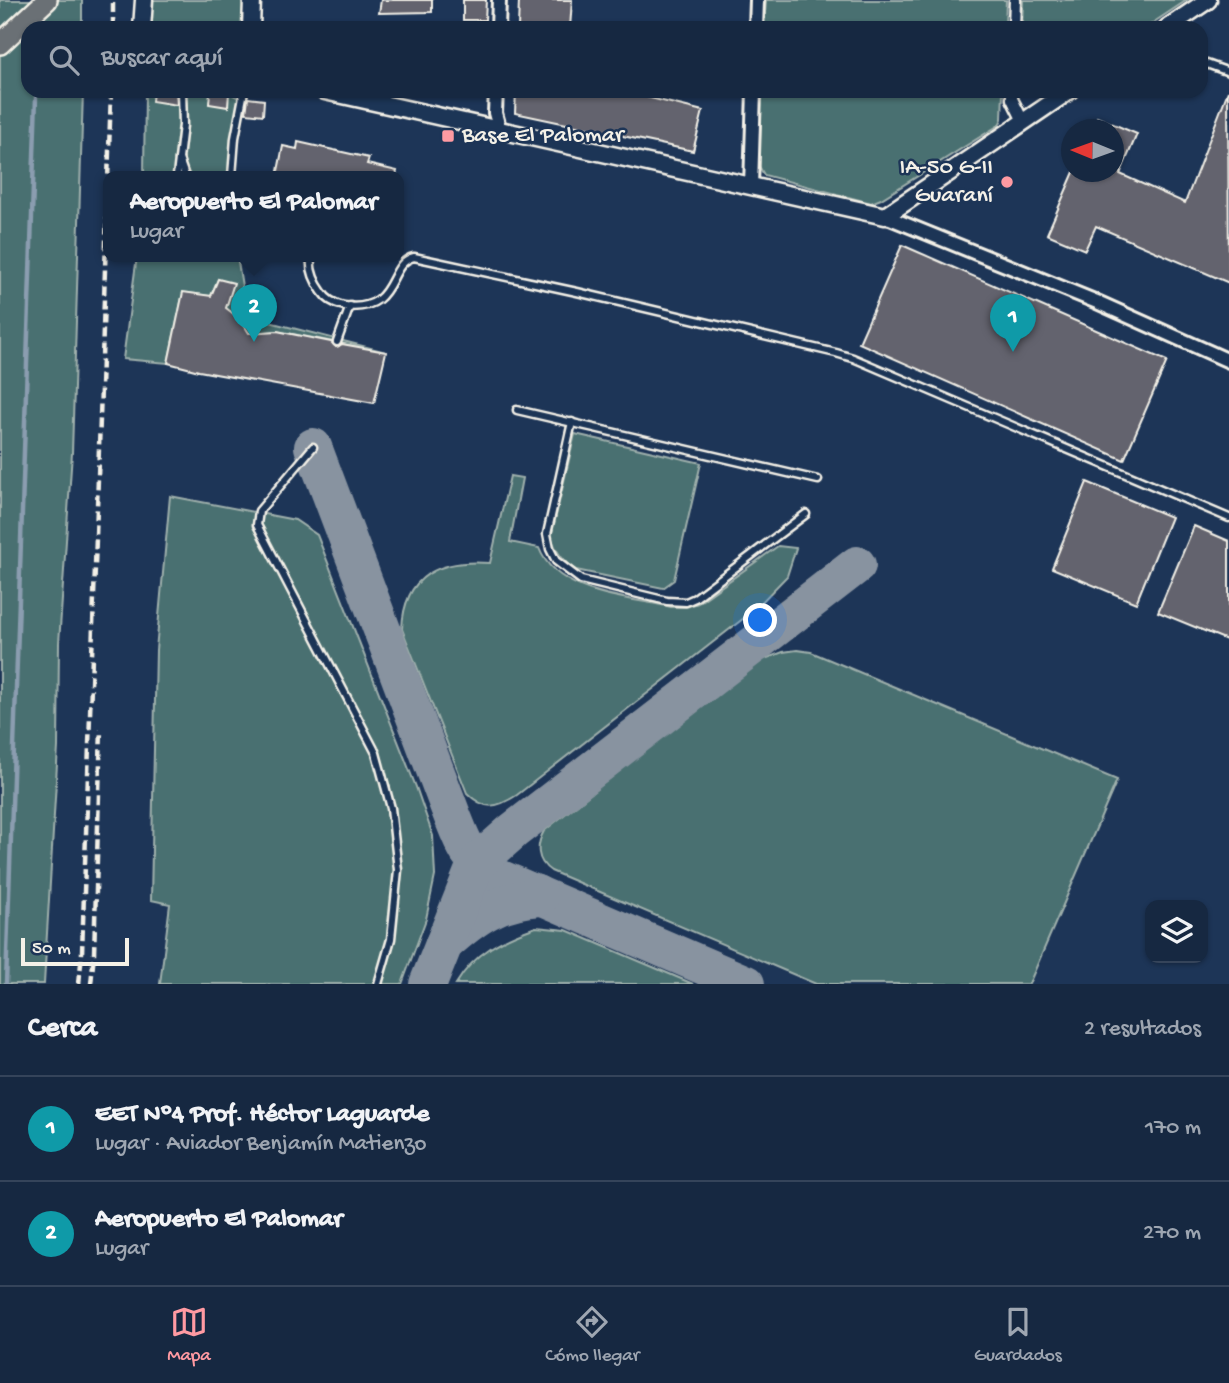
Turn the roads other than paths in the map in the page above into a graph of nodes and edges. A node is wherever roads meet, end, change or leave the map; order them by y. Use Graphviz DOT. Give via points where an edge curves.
graph roads {
  1 [pos="47,0"];
  2 [pos="144,0"];
  3 [pos="252,0"];
  4 [pos="499,0"];
  5 [pos="757,0"];
  6 [pos="1014,0"];
  7 [pos="1208,0"];
  8 [pos="25,21"];
  9 [pos="142,21"];
  10 [pos="251,21"];
  11 [pos="498,21"];
  12 [pos="756,21"];
  13 [pos="1014,21"];
  14 [pos="1177,21"];
  15 [pos="21,24"];
  16 [pos="0,44"];
  17 [pos="1208,64"];
  18 [pos="1229,72"];
  19 [pos="181,98"];
  20 [pos="243,98"];
  21 [pos="356,98"];
  22 [pos="496,98"];
  23 [pos="754,98"];
  24 [pos="1012,98"];
  25 [pos="1058,98"];
  26 [pos="1023,121"];
  27 [pos="500,131"];
  28 [pos="179,157"];
  29 [pos="178,171"];
  30 [pos="184,171"];
  31 [pos="232,171"];
  32 [pos="751,186"];
  33 [pos="885,216"];
  34 [pos="310,262"];
  35 [pos="403,262"];
  36 [pos="404,262"];
  37 [pos="350,306"];
  38 [pos="337,342"];
  39 [pos="1229,361"];
  40 [pos="517,410"];
  41 [pos="572,422"];
  42 [pos="313,447"];
  43 [pos="818,480"];
  44 [pos="806,514"];
  45 [pos="1229,518"];
  46 [pos="378,984"];
  1 -- 8 [label="main road"];
  2 -- 9 [label="street"];
  3 -- 10 [label="street"];
  4 -- 11 [label="street"];
  5 -- 12 [label="street"];
  6 -- 13 [label="street"];
  7 -- 14 [label="street"];
  15 -- 16 [label="main road"];
  17 -- 18 [label="lane"];
  19 -- 28 [label="lane"];
  20 -- 31 [label="lane"];
  21 -- 27 [label="street"];
  22 -- 27 [label="street"];
  23 -- 32 [label="street"];
  24 -- 26 [label="street"];
  25 -- 26 [label="street"];
  26 -- 33 [label="street"];
  27 -- 32 [label="street"];
  28 -- 29 [label="lane"];
  28 -- 30 [label="lane"];
  32 -- 33 [label="street"];
  33 -- 39 [label="street"];
  34 -- 37 [label="lane" via="314,280 326,299"];
  35 -- 37 [label="lane" via="379,301"];
  36 -- 45 [label="lane" via="414,257 577,292 853,358"];
  37 -- 38 [label="lane"];
  40 -- 41 [label="lane"];
  41 -- 43 [label="lane"];
  41 -- 44 [label="lane" via="547,534 556,561 581,580 667,601 686,601"];
  42 -- 46 [label="lane" via="259,511 257,525 376,753 391,808 398,870 391,939"];
}
